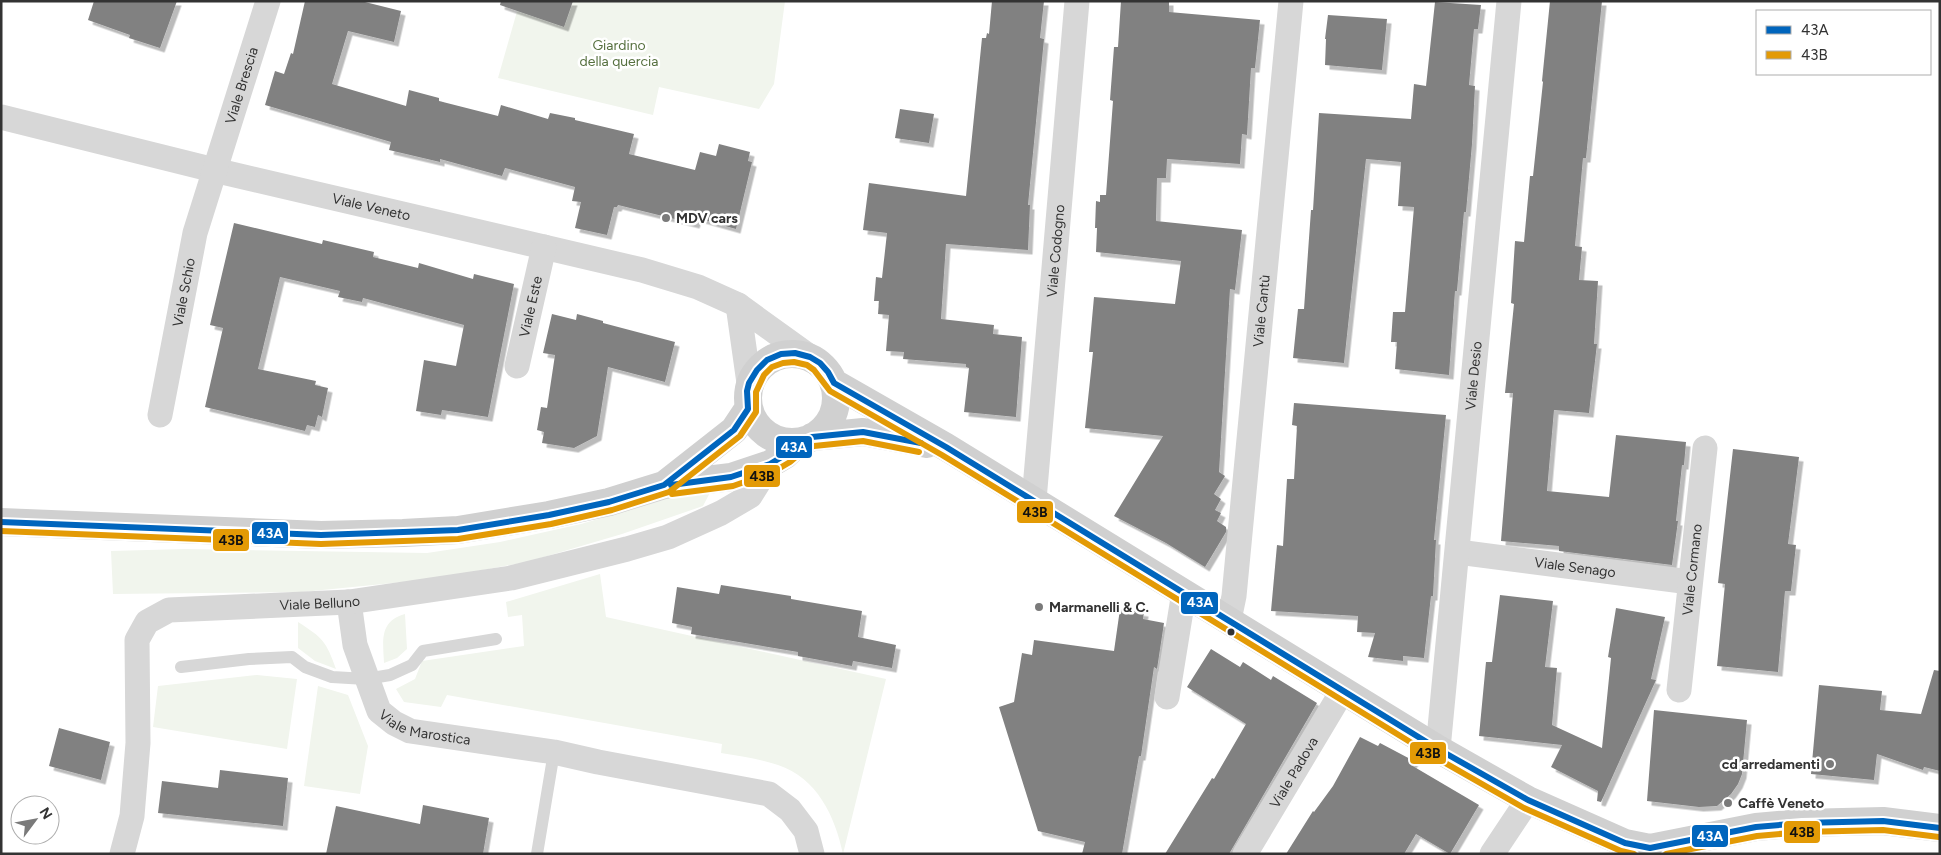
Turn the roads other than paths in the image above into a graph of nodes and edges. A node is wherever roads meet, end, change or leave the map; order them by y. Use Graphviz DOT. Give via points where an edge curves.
graph roads {
  1 [pos="268,1"];
  2 [pos="1076,1"];
  3 [pos="1291,1"];
  4 [pos="1509,1"];
  5 [pos="1,116"];
  6 [pos="214,170"];
  7 [pos="544,247"];
  8 [pos="738,305"];
  9 [pos="810,357"];
  10 [pos="517,366"];
  11 [pos="834,383"];
  12 [pos="744,407"];
  13 [pos="160,415"];
  14 [pos="806,440"];
  15 [pos="946,447"];
  16 [pos="1705,448"];
  17 [pos="770,464"];
  18 [pos="731,477"];
  19 [pos="664,486"];
  20 [pos="1034,500"];
  21 [pos="721,512"];
  22 [pos="1,522"];
  23 [pos="1458,552"];
  24 [pos="1690,582"];
  25 [pos="1184,592"];
  26 [pos="349,602"];
  27 [pos="1229,620"];
  28 [pos="496,639"];
  29 [pos="181,667"];
  30 [pos="366,678"];
  31 [pos="1343,690"];
  32 [pos="1679,690"];
  33 [pos="1167,697"];
  34 [pos="1438,749"];
  35 [pos="554,752"];
  36 [pos="1528,800"];
  37 [pos="1940,828"];
  38 [pos="1649,851"];
  39 [pos="122,854"];
  40 [pos="537,854"];
  41 [pos="812,854"];
  42 [pos="1245,854"];
  43 [pos="1492,854"];
  1 -- 6 [label="street, Viale Brescia"];
  2 -- 20 [label="street, Viale Codogno"];
  3 -- 27 [label="street, Viale Cantù" via="1234,596"];
  4 -- 23 [label="street, Viale Desio"];
  5 -- 6 [label="street, Viale Veneto"];
  6 -- 7 [label="street, Viale Veneto"];
  6 -- 13 [label="street, Viale Schio" via="195,233"];
  7 -- 8 [label="street, Viale Veneto" via="642,270 698,287"];
  7 -- 10 [label="street, Viale Este"];
  8 -- 9 [label="street, Viale Veneto"];
  8 -- 12 [label="street"];
  9 -- 11 [label="main road" via="820,363"];
  9 -- 12 [label="main road" via="795,353 767,360 757,370"];
  11 -- 14 [label="main road" via="833,414 824,428"];
  11 -- 15 [label="main road"];
  12 -- 14 [label="main road" via="762,431 773,438 786,442"];
  12 -- 18 [label="main road"];
  12 -- 19 [label="main road"];
  14 -- 15 [label="main road" via="862,432"];
  14 -- 17 [label="main road"];
  15 -- 20 [label="main road"];
  16 -- 24 [label="street, Viale Cormano"];
  17 -- 18 [label="main road"];
  17 -- 21 [label="street, Viale Belluno" via="750,496"];
  18 -- 19 [label="main road"];
  18 -- 21 [label="street"];
  19 -- 22 [label="main road" via="549,515 458,530 403,533 320,535"];
  20 -- 25 [label="main road"];
  21 -- 26 [label="street, Viale Belluno" via="668,537 511,578"];
  23 -- 24 [label="street, Viale Senago"];
  23 -- 34 [label="street, Viale Desio"];
  24 -- 32 [label="street, Viale Cormano"];
  25 -- 27 [label="main road"];
  25 -- 33 [label="street"];
  26 -- 30 [label="street, Viale Marostica" via="355,646"];
  26 -- 39 [label="street, Viale Belluno" via="169,610 147,622 137,640 138,743 132,816"];
  27 -- 31 [label="main road"];
  28 -- 30 [label="lane" via="423,651 412,665 390,675"];
  29 -- 30 [label="lane" via="292,657 305,667 332,677"];
  30 -- 35 [label="street, Viale Marostica" via="379,711 410,731"];
  31 -- 34 [label="main road"];
  31 -- 42 [label="street, Viale Padova"];
  34 -- 36 [label="main road"];
  35 -- 40 [label="lane"];
  35 -- 41 [label="street, Viale Marostica" via="770,794 790,810 806,831"];
  36 -- 38 [label="main road"];
  36 -- 43 [label="street"];
  37 -- 38 [label="main road" via="1883,821 1802,824 1756,828"];
}
